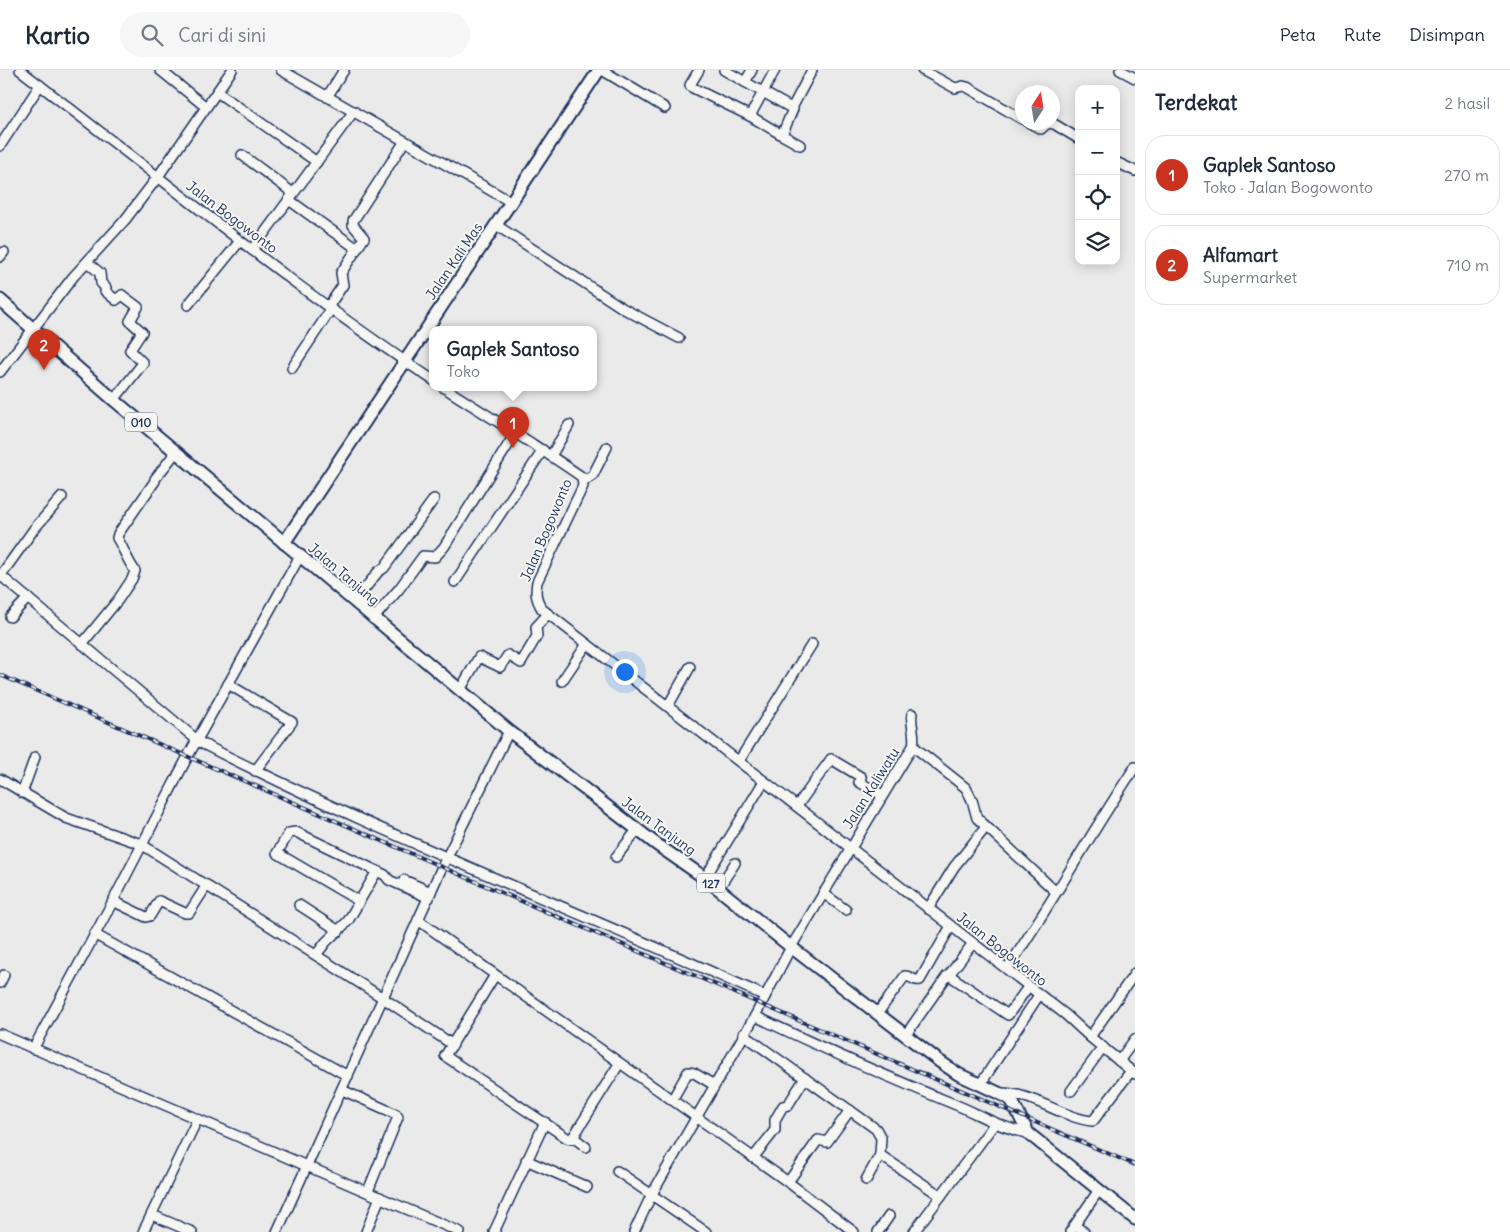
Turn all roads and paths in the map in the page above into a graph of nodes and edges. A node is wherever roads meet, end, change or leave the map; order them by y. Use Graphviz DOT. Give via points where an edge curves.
graph roads {
  1 [pos="160,70"];
  2 [pos="232,70"];
  3 [pos="281,70"];
  4 [pos="344,70"];
  5 [pos="600,70"];
  6 [pos="699,70"];
  7 [pos="724,70"];
  8 [pos="752,70"];
  9 [pos="775,70"];
  10 [pos="812,70"];
  11 [pos="922,70"];
  12 [pos="1120,70"];
  13 [pos="23,71"];
  14 [pos="1135,78"];
  15 [pos="745,82"];
  16 [pos="40,85"];
  17 [pos="217,92"];
  18 [pos="764,92"];
  19 [pos="327,97"];
  20 [pos="206,107"];
  21 [pos="665,108"];
  22 [pos="792,108"];
  23 [pos="354,112"];
  24 [pos="1015,115"];
  25 [pos="750,116"];
  26 [pos="1060,128"];
  27 [pos="782,135"];
  28 [pos="1075,137"];
  29 [pos="405,141"];
  30 [pos="800,145"];
  31 [pos="0,146"];
  32 [pos="242,155"];
  33 [pos="316,162"];
  34 [pos="1120,164"];
  35 [pos="1135,171"];
  36 [pos="157,178"];
  37 [pos="291,197"];
  38 [pos="511,202"];
  39 [pos="496,225"];
  40 [pos="240,241"];
  41 [pos="356,248"];
  42 [pos="252,250"];
  43 [pos="87,262"];
  44 [pos="0,300"];
  45 [pos="188,305"];
  46 [pos="330,308"];
  47 [pos="33,328"];
  48 [pos="679,338"];
  49 [pos="405,362"];
  50 [pos="292,368"];
  51 [pos="0,372"];
  52 [pos="429,377"];
  53 [pos="449,391"];
  54 [pos="114,400"];
  55 [pos="569,425"];
  56 [pos="516,434"];
  57 [pos="607,447"];
  58 [pos="543,450"];
  59 [pos="176,452"];
  60 [pos="551,456"];
  61 [pos="584,481"];
  62 [pos="62,497"];
  63 [pos="434,499"];
  64 [pos="284,543"];
  65 [pos="300,556"];
  66 [pos="0,575"];
  67 [pos="455,582"];
  68 [pos="28,598"];
  69 [pos="354,602"];
  70 [pos="548,614"];
  71 [pos="10,617"];
  72 [pos="374,619"];
  73 [pos="82,644"];
  74 [pos="587,644"];
  75 [pos="812,644"];
  76 [pos="690,667"];
  77 [pos="562,682"];
  78 [pos="228,684"];
  79 [pos="460,690"];
  80 [pos="668,706"];
  81 [pos="912,714"];
  82 [pos="509,731"];
  83 [pos="197,740"];
  84 [pos="913,746"];
  85 [pos="35,757"];
  86 [pos="739,761"];
  87 [pos="1135,767"];
  88 [pos="255,771"];
  89 [pos="0,779"];
  90 [pos="764,781"];
  91 [pos="22,793"];
  92 [pos="882,795"];
  93 [pos="796,806"];
  94 [pos="986,827"];
  95 [pos="637,830"];
  96 [pos="141,844"];
  97 [pos="850,848"];
  98 [pos="446,857"];
  99 [pos="616,857"];
  100 [pos="735,863"];
  101 [pos="381,873"];
  102 [pos="705,878"];
  103 [pos="207,885"];
  104 [pos="718,889"];
  105 [pos="1056,892"];
  106 [pos="823,893"];
  107 [pos="430,895"];
  108 [pos="359,901"];
  109 [pos="113,902"];
  110 [pos="298,905"];
  111 [pos="928,909"];
  112 [pos="846,910"];
  113 [pos="418,920"];
  114 [pos="951,926"];
  115 [pos="339,931"];
  116 [pos="94,934"];
  117 [pos="973,943"];
  118 [pos="791,948"];
  119 [pos="316,955"];
  120 [pos="1006,969"];
  121 [pos="1135,973"];
  122 [pos="495,975"];
  123 [pos="950,975"];
  124 [pos="1028,987"];
  125 [pos="1039,995"];
  126 [pos="765,996"];
  127 [pos="383,998"];
  128 [pos="877,1014"];
  129 [pos="755,1016"];
  130 [pos="0,1034"];
  131 [pos="743,1034"];
  132 [pos="905,1036"];
  133 [pos="1090,1038"];
  134 [pos="1135,1039"];
  135 [pos="453,1045"];
  136 [pos="1103,1048"];
  137 [pos="33,1049"];
  138 [pos="1119,1061"];
  139 [pos="619,1064"];
  140 [pos="1133,1073"];
  141 [pos="348,1076"];
  142 [pos="805,1078"];
  143 [pos="714,1085"];
  144 [pos="980,1085"];
  145 [pos="342,1090"];
  146 [pos="1070,1091"];
  147 [pos="1000,1093"];
  148 [pos="672,1100"];
  149 [pos="850,1110"];
  150 [pos="696,1116"];
  151 [pos="197,1120"];
  152 [pos="545,1122"];
  153 [pos="995,1123"];
  154 [pos="1028,1133"];
  155 [pos="573,1137"];
  156 [pos="586,1147"];
  157 [pos="880,1155"];
  158 [pos="753,1158"];
  159 [pos="526,1160"];
  160 [pos="307,1166"];
  161 [pos="617,1171"];
  162 [pos="866,1180"];
  163 [pos="788,1182"];
  164 [pos="587,1187"];
  165 [pos="1100,1190"];
  166 [pos="368,1191"];
  167 [pos="652,1194"];
  168 [pos="941,1196"];
  169 [pos="380,1197"];
  170 [pos="152,1215"];
  171 [pos="889,1216"];
  172 [pos="1135,1219"];
  173 [pos="1072,1229"];
  174 [pos="143,1232"];
  175 [pos="192,1232"];
  176 [pos="277,1232"];
  177 [pos="366,1232"];
  178 [pos="460,1232"];
  179 [pos="494,1232"];
  180 [pos="634,1232"];
  181 [pos="706,1232"];
  182 [pos="854,1232"];
  183 [pos="878,1232"];
  184 [pos="914,1232"];
  185 [pos="1084,1232"];
  1 -- 20 [label="street"];
  2 -- 17 [label="street"];
  3 -- 19 [label="street"];
  4 -- 19 [label="street"];
  5 -- 21 [label="street"];
  5 -- 38 [label="main road, Jalan Kali Mas"];
  6 -- 25 [label="street" via="691,87"];
  7 -- 15 [label="street"];
  8 -- 15 [label="street"];
  9 -- 18 [label="street"];
  10 -- 22 [label="street"];
  11 -- 24 [label="street" via="955,88 968,87"];
  12 -- 14 [label="street"];
  13 -- 16 [label="street, Jalan Bogowonto"];
  15 -- 18 [label="street"];
  16 -- 31 [label="street"];
  16 -- 36 [label="street, Jalan Bogowonto"];
  17 -- 20 [label="street"];
  17 -- 33 [label="street"];
  18 -- 22 [label="street"];
  18 -- 25 [label="street"];
  19 -- 23 [label="street"];
  20 -- 36 [label="street"];
  22 -- 27 [label="street"];
  23 -- 29 [label="street"];
  23 -- 33 [label="street"];
  25 -- 27 [label="street"];
  26 -- 28 [label="street"];
  27 -- 30 [label="street"];
  29 -- 38 [label="street"];
  29 -- 41 [label="street" via="353,221 364,238"];
  32 -- 37 [label="street"];
  33 -- 37 [label="street"];
  34 -- 35 [label="street"];
  36 -- 40 [label="street, Jalan Bogowonto"];
  36 -- 43 [label="street"];
  37 -- 41 [label="street"];
  37 -- 42 [label="street"];
  38 -- 39 [label="main road, Jalan Kali Mas"];
  39 -- 48 [label="street" via="624,309"];
  39 -- 49 [label="main road, Jalan Kali Mas"];
  40 -- 42 [label="street, Jalan Bogowonto"];
  40 -- 45 [label="street"];
  41 -- 46 [label="street" via="341,273 343,285"];
  42 -- 46 [label="street, Jalan Bogowonto"];
  43 -- 47 [label="street"];
  43 -- 54 [label="street" via="100,273 100,284 106,288 105,291 116,300 122,295 138,307 130,321 142,332 130,350 143,363"];
  44 -- 47 [label="main road, 010"];
  46 -- 49 [label="street, Jalan Bogowonto"];
  46 -- 50 [label="street"];
  47 -- 51 [label="street"];
  47 -- 54 [label="main road, 010"];
  49 -- 52 [label="street, Jalan Bogowonto"];
  49 -- 64 [label="main road, Jalan Kali Mas"];
  53 -- 56 [label="street, Jalan Bogowonto"];
  54 -- 59 [label="main road, 010"];
  55 -- 60 [label="street"];
  56 -- 58 [label="street, Jalan Bogowonto"];
  56 -- 72 [label="street" via="444,548 435,556 423,556"];
  57 -- 61 [label="street" via="593,475"];
  58 -- 60 [label="street, Jalan Bogowonto"];
  58 -- 67 [label="street"];
  59 -- 64 [label="main road, 010"];
  59 -- 73 [label="street" via="118,534 128,562 135,571 132,579"];
  60 -- 61 [label="street, Jalan Bogowonto"];
  61 -- 70 [label="street, Jalan Bogowonto" via="537,582 536,599"];
  62 -- 66 [label="street"];
  63 -- 69 [label="street" via="384,568"];
  64 -- 65 [label="main road, Jalan Tanjung / 127"];
  65 -- 69 [label="main road, Jalan Tanjung / 127"];
  65 -- 78 [label="street"];
  66 -- 68 [label="street"];
  68 -- 71 [label="street"];
  68 -- 73 [label="street"];
  69 -- 72 [label="main road, Jalan Tanjung / 127"];
  70 -- 74 [label="street, Jalan Bogowonto"];
  70 -- 79 [label="street" via="536,627 537,636 521,663 508,655 500,667 479,657"];
  72 -- 79 [label="main road, Jalan Tanjung / 127"];
  73 -- 83 [label="street"];
  74 -- 77 [label="street"];
  74 -- 80 [label="street, Jalan Bogowonto"];
  75 -- 86 [label="street"];
  76 -- 80 [label="street"];
  78 -- 83 [label="street"];
  78 -- 88 [label="street" via="292,722"];
  79 -- 82 [label="main road, Jalan Tanjung / 127"];
  80 -- 86 [label="street, Jalan Bogowonto"];
  81 -- 84 [label="street, Jalan Kaliwatu"];
  82 -- 95 [label="main road, Jalan Tanjung / 127"];
  82 -- 98 [label="street"];
  83 -- 88 [label="street"];
  83 -- 96 [label="street"];
  84 -- 92 [label="street, Jalan Kaliwatu"];
  84 -- 94 [label="street" via="966,788 978,818"];
  85 -- 91 [label="street"];
  86 -- 90 [label="street, Jalan Bogowonto"];
  87 -- 105 [label="street"];
  88 -- 98 [label="street"];
  89 -- 91 [label="street"];
  90 -- 93 [label="street, Jalan Bogowonto"];
  90 -- 102 [label="street"];
  91 -- 96 [label="street" via="66,818"];
  92 -- 93 [label="street" via="859,782 861,777 831,758"];
  92 -- 97 [label="street, Jalan Kaliwatu"];
  93 -- 97 [label="street, Jalan Bogowonto"];
  94 -- 105 [label="street"];
  94 -- 111 [label="street" via="954,867"];
  95 -- 99 [label="street"];
  95 -- 102 [label="main road, Jalan Tanjung / 127"];
  96 -- 103 [label="street"];
  96 -- 109 [label="street"];
  97 -- 106 [label="street"];
  97 -- 111 [label="street, Jalan Bogowonto"];
  98 -- 107 [label="street"];
  98 -- 126 [label="street"];
  100 -- 104 [label="street"];
  101 -- 107 [label="street" via="391,874"];
  101 -- 108 [label="street"];
  101 -- 108 [label="street" via="296,832 289,833 277,851 279,855"];
  102 -- 104 [label="main road, Jalan Tanjung / 127"];
  103 -- 109 [label="street" via="189,913 159,901 146,917"];
  103 -- 119 [label="street"];
  104 -- 118 [label="main road, Jalan Tanjung / 127"];
  105 -- 120 [label="street"];
  106 -- 112 [label="street"];
  106 -- 118 [label="street"];
  107 -- 113 [label="street"];
  108 -- 115 [label="street"];
  109 -- 116 [label="street"];
  110 -- 115 [label="street"];
  111 -- 114 [label="street, Jalan Bogowonto"];
  113 -- 122 [label="street"];
  113 -- 127 [label="street"];
  114 -- 117 [label="street, Jalan Bogowonto"];
  114 -- 128 [label="street" via="920,980 905,976"];
  115 -- 119 [label="street"];
  116 -- 137 [label="street"];
  116 -- 141 [label="street"];
  117 -- 120 [label="street, Jalan Bogowonto"];
  117 -- 123 [label="street"];
  118 -- 126 [label="street"];
  118 -- 128 [label="main road, Jalan Tanjung / 127"];
  119 -- 127 [label="street"];
  120 -- 124 [label="street, Jalan Bogowonto"];
  121 -- 133 [label="street"];
  122 -- 135 [label="street"];
  122 -- 139 [label="street"];
  123 -- 124 [label="street" via="1008,1015"];
  123 -- 132 [label="street"];
  124 -- 125 [label="street, Jalan Bogowonto"];
  125 -- 133 [label="street, Jalan Bogowonto"];
  125 -- 144 [label="street"];
  126 -- 129 [label="street"];
  127 -- 135 [label="street"];
  127 -- 141 [label="street"];
  128 -- 132 [label="main road, Jalan Tanjung / 127"];
  129 -- 131 [label="street"];
  129 -- 153 [label="street"];
  130 -- 137 [label="street"];
  131 -- 142 [label="street"];
  131 -- 143 [label="street"];
  132 -- 144 [label="main road, Jalan Tanjung / 127" via="950,1070"];
  133 -- 136 [label="street, Jalan Bogowonto"];
  134 -- 138 [label="street"];
  135 -- 152 [label="street" via="445,1056"];
  136 -- 138 [label="street, Jalan Bogowonto"];
  136 -- 146 [label="street"];
  137 -- 151 [label="street"];
  138 -- 140 [label="street, Jalan Bogowonto"];
  139 -- 148 [label="street"];
  139 -- 155 [label="street"];
  140 -- 147 [label="street" via="1093,1121 1023,1096"];
  141 -- 145 [label="street"];
  142 -- 149 [label="street"];
  142 -- 158 [label="street" via="774,1120 775,1130"];
  143 -- 148 [label="street" via="688,1072"];
  143 -- 150 [label="street"];
  144 -- 147 [label="main road, Jalan Tanjung / 127"];
  145 -- 160 [label="street"];
  145 -- 166 [label="street" via="396,1114 398,1118"];
  147 -- 154 [label="main road, Jalan Tanjung / 127" via="1012,1101"];
  148 -- 150 [label="street"];
  149 -- 157 [label="street" via="880,1134"];
  149 -- 163 [label="street" via="827,1142 818,1140"];
  150 -- 158 [label="street"];
  150 -- 167 [label="street"];
  151 -- 160 [label="street"];
  151 -- 170 [label="street"];
  152 -- 155 [label="street" via="568,1138"];
  152 -- 159 [label="street"];
  153 -- 154 [label="street"];
  153 -- 168 [label="street"];
  154 -- 165 [label="main road, Jalan Tanjung / 127"];
  155 -- 156 [label="street"];
  157 -- 162 [label="street"];
  157 -- 168 [label="street"];
  158 -- 163 [label="street"];
  159 -- 164 [label="street"];
  159 -- 179 [label="street"];
  160 -- 166 [label="street"];
  160 -- 176 [label="street"];
  161 -- 167 [label="street"];
  163 -- 182 [label="street"];
  165 -- 172 [label="main road, Jalan Tanjung / 127"];
  165 -- 173 [label="street"];
  166 -- 169 [label="street"];
  167 -- 180 [label="street"];
  167 -- 181 [label="street"];
  168 -- 184 [label="street"];
  169 -- 177 [label="street"];
  169 -- 178 [label="street"];
  170 -- 174 [label="street"];
  170 -- 175 [label="street"];
  171 -- 183 [label="street"];
  173 -- 185 [label="street"];
}
